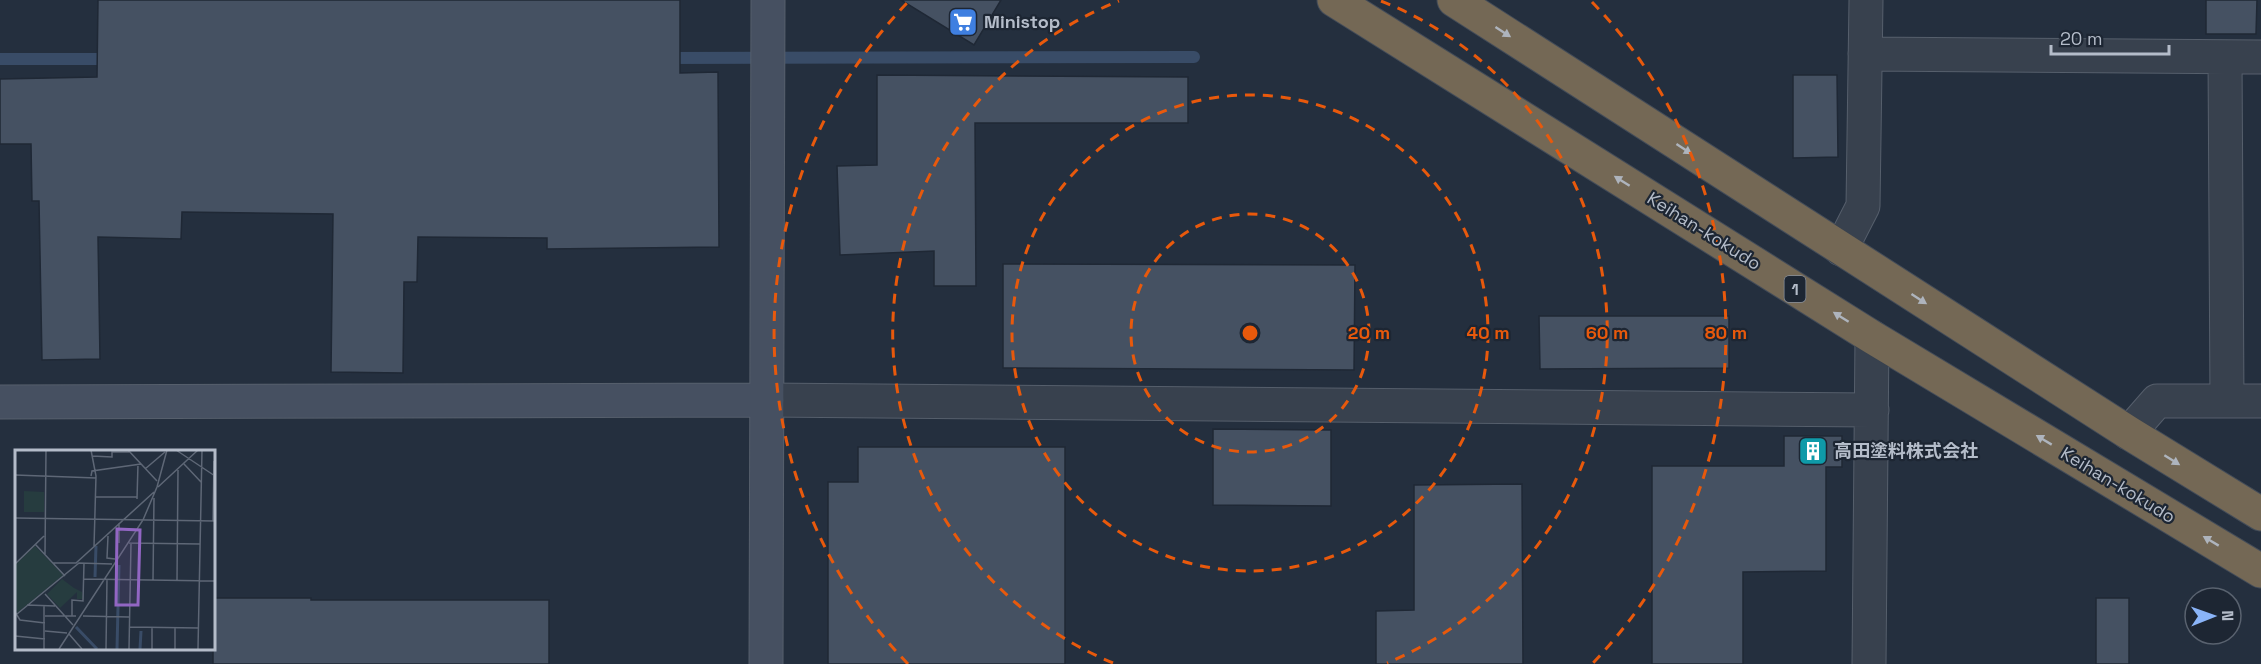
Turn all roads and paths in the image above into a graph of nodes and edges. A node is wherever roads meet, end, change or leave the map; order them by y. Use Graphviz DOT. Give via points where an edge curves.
graph roads {
  1 [pos="768,0"];
  2 [pos="1334,0"];
  3 [pos="1454,0"];
  4 [pos="1866,0"];
  5 [pos="1866,54"];
  6 [pos="2225,57"];
  7 [pos="2261,57"];
  8 [pos="1840,249"];
  9 [pos="1872,337"];
  10 [pos="767,400"];
  11 [pos="2227,401"];
  12 [pos="2261,401"];
  13 [pos="0,402"];
  14 [pos="1872,410"];
  15 [pos="2129,433"];
  16 [pos="2261,514"];
  17 [pos="2261,571"];
  18 [pos="766,664"];
  19 [pos="1869,664"];
  1 -- 10 [label="street"];
  9 -- 2 [label="highway, Keihan-kokudo / 1, one-way"];
  3 -- 8 [label="highway, one-way"];
  4 -- 5 [label="street"];
  5 -- 6 [label="street"];
  5 -- 8 [label="street" via="1863,206"];
  6 -- 7 [label="street"];
  6 -- 11 [label="street"];
  8 -- 15 [label="highway, one-way"];
  9 -- 14 [label="street"];
  17 -- 9 [label="highway, Keihan-kokudo / 1, one-way"];
  10 -- 13 [label="street"];
  10 -- 14 [label="street"];
  10 -- 18 [label="street"];
  11 -- 12 [label="street"];
  11 -- 15 [label="street" via="2157,401"];
  14 -- 19 [label="street"];
  15 -- 16 [label="highway, one-way"];
}
